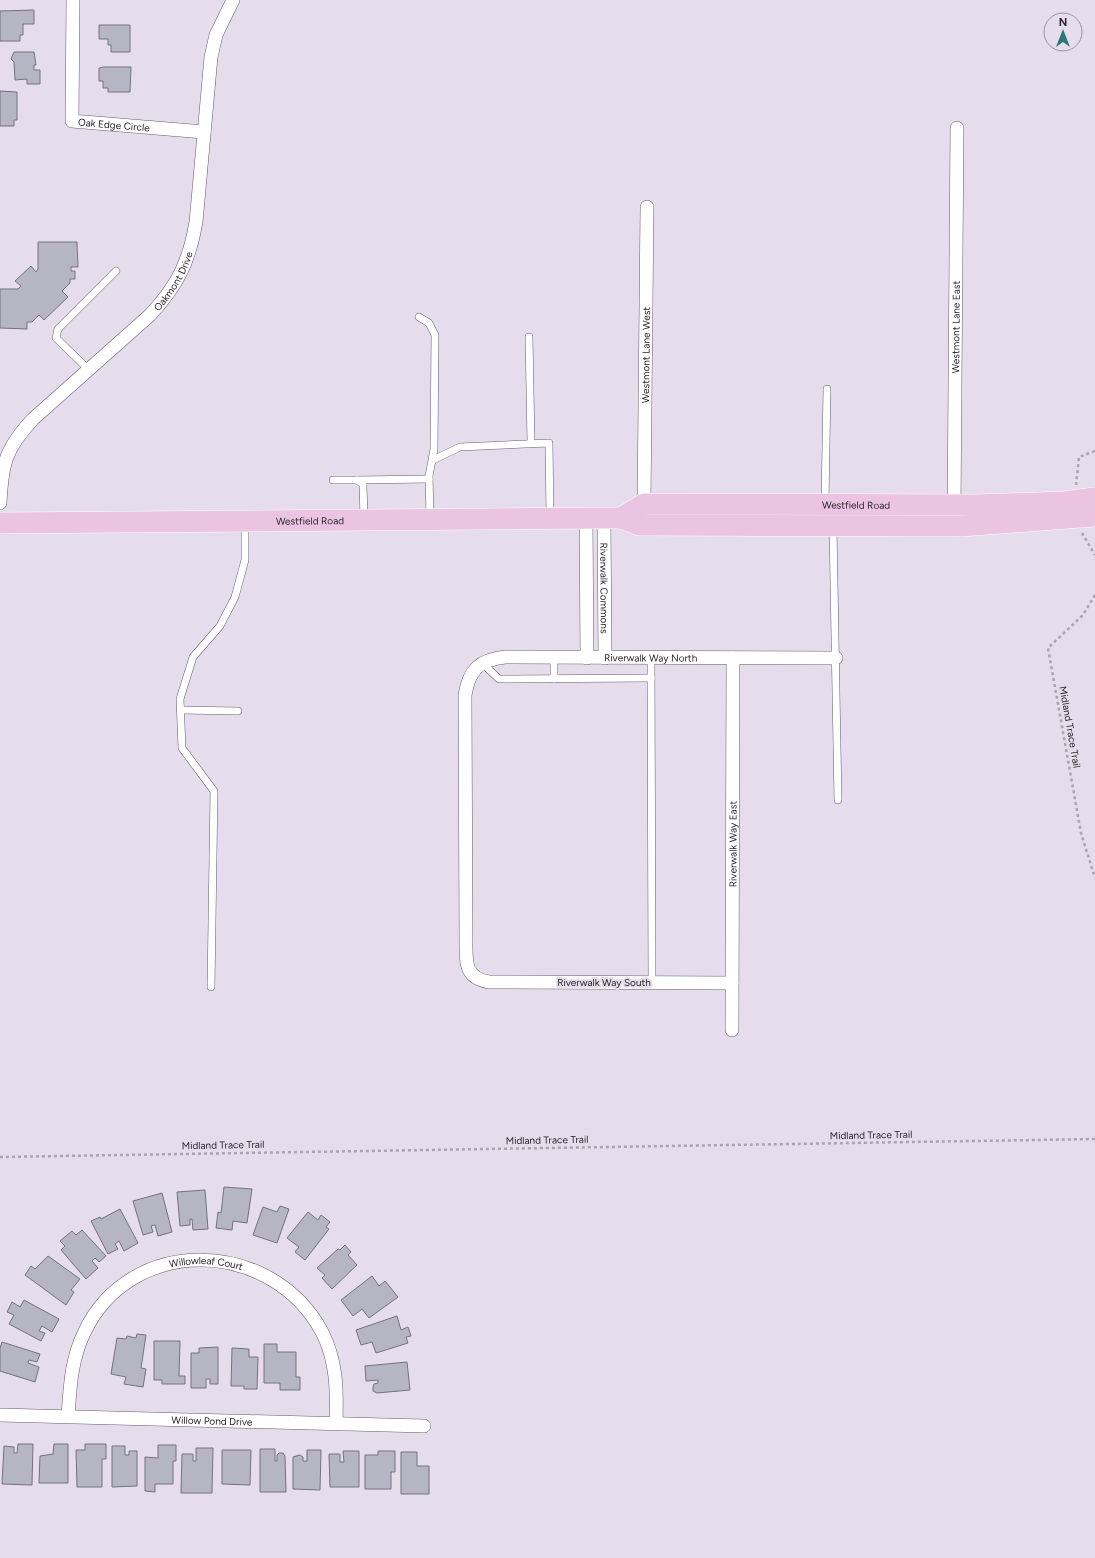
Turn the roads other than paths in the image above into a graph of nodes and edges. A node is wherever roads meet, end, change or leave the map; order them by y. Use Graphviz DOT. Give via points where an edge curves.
graph roads {
  1 [pos="73,0"];
  2 [pos="233,0"];
  3 [pos="957,128"];
  4 [pos="204,132"];
  5 [pos="647,207"];
  6 [pos="116,271"];
  7 [pos="419,316"];
  8 [pos="529,337"];
  9 [pos="88,369"];
  10 [pos="827,389"];
  11 [pos="531,443"];
  12 [pos="433,460"];
  13 [pos="429,479"];
  14 [pos="333,480"];
  15 [pos="357,480"];
  16 [pos="1095,498"];
  17 [pos="0,503"];
  18 [pos="644,504"];
  19 [pos="825,504"];
  20 [pos="954,505"];
  21 [pos="550,518"];
  22 [pos="604,518"];
  23 [pos="430,519"];
  24 [pos="364,520"];
  25 [pos="245,521"];
  26 [pos="0,523"];
  27 [pos="1088,523"];
  28 [pos="832,525"];
  29 [pos="954,526"];
  30 [pos="554,658"];
  31 [pos="587,658"];
  32 [pos="605,658"];
  33 [pos="651,658"];
  34 [pos="733,658"];
  35 [pos="836,658"];
  36 [pos="482,664"];
  37 [pos="651,678"];
  38 [pos="554,679"];
  39 [pos="181,710"];
  40 [pos="238,711"];
  41 [pos="838,800"];
  42 [pos="476,978"];
  43 [pos="652,982"];
  44 [pos="732,983"];
  45 [pos="211,987"];
  46 [pos="732,1030"];
  47 [pos="0,1414"];
  48 [pos="68,1416"];
  49 [pos="336,1423"];
  50 [pos="424,1426"];
  1 -- 4 [label="street, Oak Edge Circle" via="72,122"];
  2 -- 4 [label="street, Oakmont Drive" via="216,35 211,57"];
  3 -- 20 [label="street, Westmont Lane East"];
  4 -- 9 [label="street, Oakmont Drive" via="196,222 192,244 179,280 150,315"];
  5 -- 18 [label="street, Westmont Lane West"];
  6 -- 9 [label="lane" via="58,329 56,338"];
  7 -- 12 [label="lane" via="429,323 435,335"];
  8 -- 11 [label="lane"];
  9 -- 17 [label="street, Oakmont Drive" via="20,433 4,461"];
  10 -- 19 [label="lane"];
  11 -- 12 [label="lane" via="460,447"];
  11 -- 21 [label="lane" via="549,443"];
  12 -- 13 [label="lane"];
  13 -- 15 [label="lane"];
  13 -- 23 [label="lane"];
  14 -- 15 [label="lane"];
  15 -- 24 [label="lane" via="363,484"];
  16 -- 20 [label="main road, Westfield Road" via="1064,502"];
  18 -- 19 [label="main road, Westfield Road"];
  18 -- 22 [label="main road"];
  19 -- 20 [label="main road, Westfield Road"];
  20 -- 29 [label="street, Westmont Lane East"];
  21 -- 22 [label="main road, Westfield Road"];
  21 -- 23 [label="main road, Westfield Road"];
  22 -- 28 [label="main road, Westfield Road" via="639,525"];
  22 -- 31 [label="street, Riverwalk Commons"];
  22 -- 32 [label="street, Riverwalk Commons"];
  23 -- 24 [label="main road, Westfield Road"];
  24 -- 25 [label="main road, Westfield Road"];
  25 -- 26 [label="main road, Westfield Road"];
  25 -- 39 [label="lane" via="245,560 235,597 220,626 193,657 180,699"];
  27 -- 29 [label="main road, Westfield Road"];
  28 -- 29 [label="main road, Westfield Road"];
  28 -- 35 [label="lane"];
  30 -- 31 [label="street, Riverwalk Way North"];
  30 -- 36 [label="street, Riverwalk Way North" via="505,657"];
  30 -- 38 [label="lane"];
  31 -- 32 [label="street, Riverwalk Way North"];
  32 -- 33 [label="street, Riverwalk Way North"];
  33 -- 34 [label="street, Riverwalk Way North"];
  33 -- 37 [label="lane"];
  34 -- 35 [label="street, Riverwalk Way North"];
  34 -- 44 [label="street, Riverwalk Way East"];
  35 -- 41 [label="lane"];
  36 -- 38 [label="lane" via="498,679"];
  36 -- 42 [label="street, Riverwalk Way North" via="470,675 465,695 466,963"];
  37 -- 38 [label="lane"];
  37 -- 43 [label="lane"];
  39 -- 40 [label="lane"];
  39 -- 45 [label="lane" via="182,748 214,791"];
  42 -- 43 [label="street, Riverwalk Way South" via="489,982"];
  43 -- 44 [label="street, Riverwalk Way South"];
  44 -- 46 [label="street, Riverwalk Way East"];
  47 -- 48 [label="street, Willow Pond Drive"];
  48 -- 49 [label="street, Willow Pond Drive"];
  48 -- 49 [label="street, Willowleaf Court" via="76,1355 94,1316 116,1292 149,1270 173,1262 196,1259 218,1260 260,1273 296,1298 311,1314 322,1332 337,1380"];
  49 -- 50 [label="street, Willow Pond Drive"];
}
